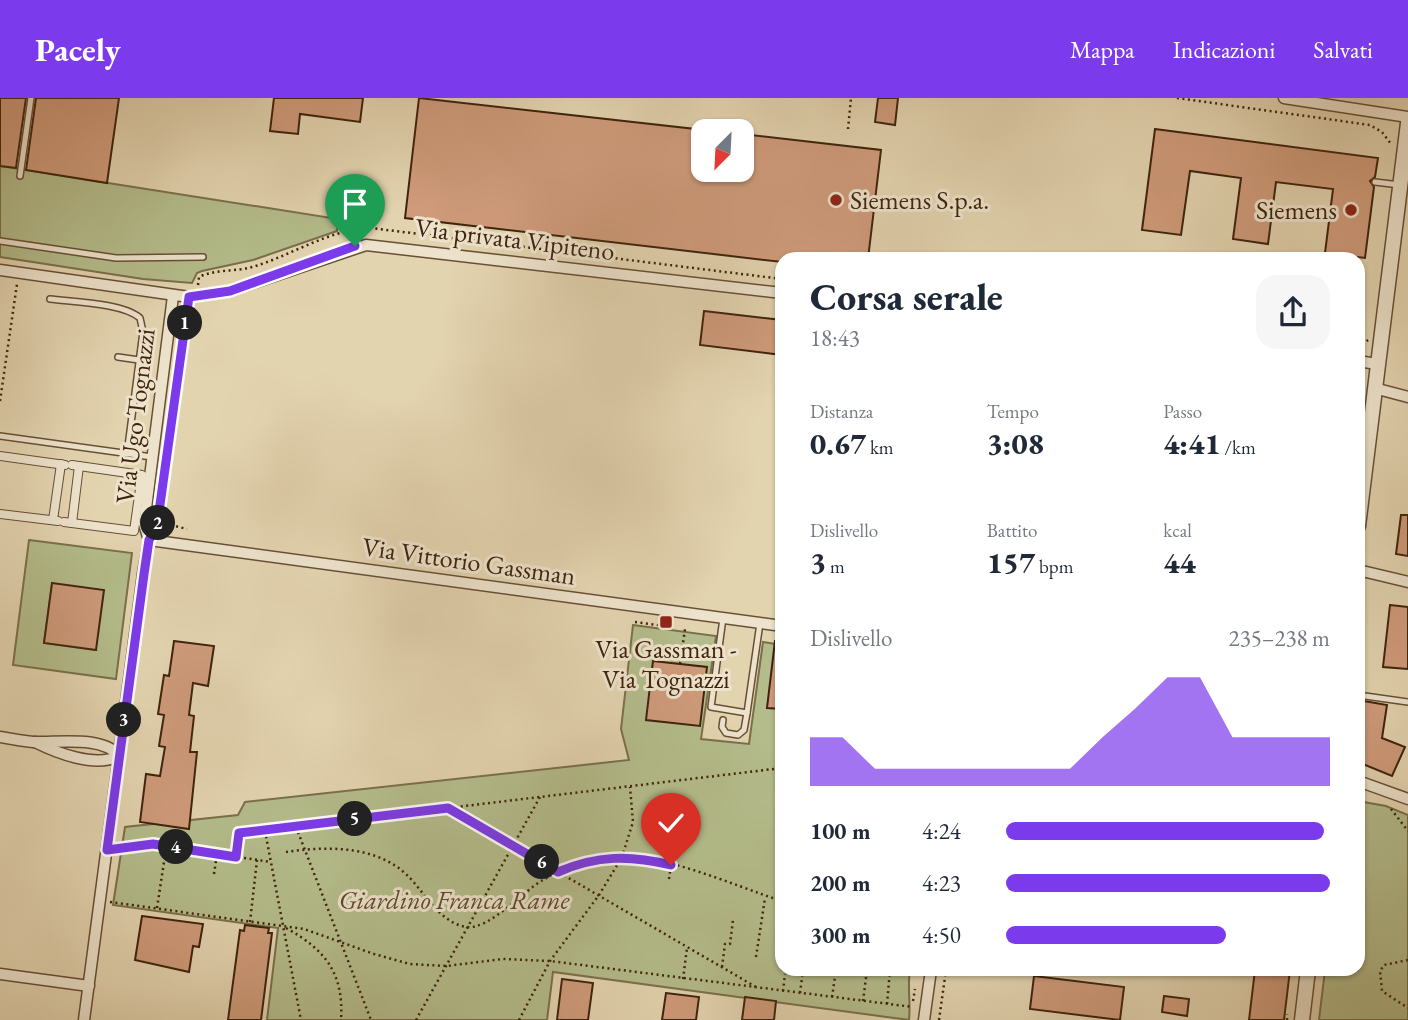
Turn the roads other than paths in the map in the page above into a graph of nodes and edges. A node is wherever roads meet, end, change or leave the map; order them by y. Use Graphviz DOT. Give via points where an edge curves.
graph roads {
  1 [pos="31,98"];
  2 [pos="1284,98"];
  3 [pos="1408,117"];
  4 [pos="1408,123"];
  5 [pos="1407,139"];
  6 [pos="20,176"];
  7 [pos="1375,182"];
  8 [pos="1400,185"];
  9 [pos="0,241"];
  10 [pos="203,257"];
  11 [pos="0,270"];
  12 [pos="775,292"];
  13 [pos="173,296"];
  14 [pos="189,297"];
  15 [pos="50,299"];
  16 [pos="118,357"];
  17 [pos="139,360"];
  18 [pos="1365,362"];
  19 [pos="1377,364"];
  20 [pos="1374,388"];
  21 [pos="1408,397"];
  22 [pos="0,436"];
  23 [pos="127,454"];
  24 [pos="0,456"];
  25 [pos="152,457"];
  26 [pos="69,465"];
  27 [pos="1365,466"];
  28 [pos="0,514"];
  29 [pos="62,521"];
  30 [pos="149,540"];
  31 [pos="1365,572"];
  32 [pos="1408,582"];
  33 [pos="723,618"];
  34 [pos="760,623"];
  35 [pos="775,625"];
  36 [pos="1365,696"];
  37 [pos="1408,702"];
  38 [pos="747,713"];
  39 [pos="723,720"];
  40 [pos="0,737"];
  41 [pos="119,756"];
  42 [pos="1365,784"];
  43 [pos="1408,799"];
  44 [pos="0,974"];
  45 [pos="930,976"];
  46 [pos="1307,976"];
  47 [pos="89,986"];
  48 [pos="84,1020"];
  49 [pos="924,1020"];
  50 [pos="1302,1020"];
  1 -- 6 [label="lane"];
  2 -- 3 [label="street"];
  4 -- 5 [label="street"];
  5 -- 8 [label="street"];
  7 -- 8 [label="lane"];
  8 -- 19 [label="street"];
  9 -- 10 [label="lane" via="124,258"];
  11 -- 13 [label="street, Via privata Vipiteno"];
  12 -- 14 [label="street, Via privata Vipiteno" via="366,245 230,291"];
  13 -- 14 [label="street, Via privata Vipiteno"];
  13 -- 25 [label="street, Via Ugo Tognazzi"];
  14 -- 30 [label="street, Via Ugo Tognazzi" via="157,526"];
  15 -- 17 [label="lane" via="137,314 143,327"];
  16 -- 17 [label="lane"];
  17 -- 23 [label="lane"];
  18 -- 19 [label="street"];
  19 -- 20 [label="street"];
  20 -- 21 [label="street"];
  20 -- 27 [label="street"];
  22 -- 23 [label="lane"];
  23 -- 25 [label="lane"];
  24 -- 26 [label="street"];
  25 -- 30 [label="street, Via Ugo Tognazzi" via="144,524"];
  26 -- 29 [label="street"];
  26 -- 29 [label="street"];
  26 -- 29 [label="street" via="142,475 134,531"];
  28 -- 29 [label="street"];
  30 -- 33 [label="street, Via Vittorio Gassman"];
  30 -- 41 [label="street, Via Ugo Tognazzi"];
  31 -- 32 [label="street"];
  33 -- 34 [label="street, Via Vittorio Gassman"];
  33 -- 38 [label="lane" via="711,708"];
  34 -- 35 [label="street, Via Vittorio Gassman"];
  34 -- 38 [label="lane"];
  36 -- 37 [label="lane"];
  38 -- 39 [label="lane" via="744,730 738,734 726,733"];
  40 -- 41 [label="street" via="99,745"];
  41 -- 47 [label="street, Via Ugo Tognazzi"];
  42 -- 43 [label="street"];
  44 -- 47 [label="street"];
  45 -- 49 [label="street"];
  46 -- 50 [label="street"];
  47 -- 48 [label="street, Via Ugo Tognazzi"];
}
